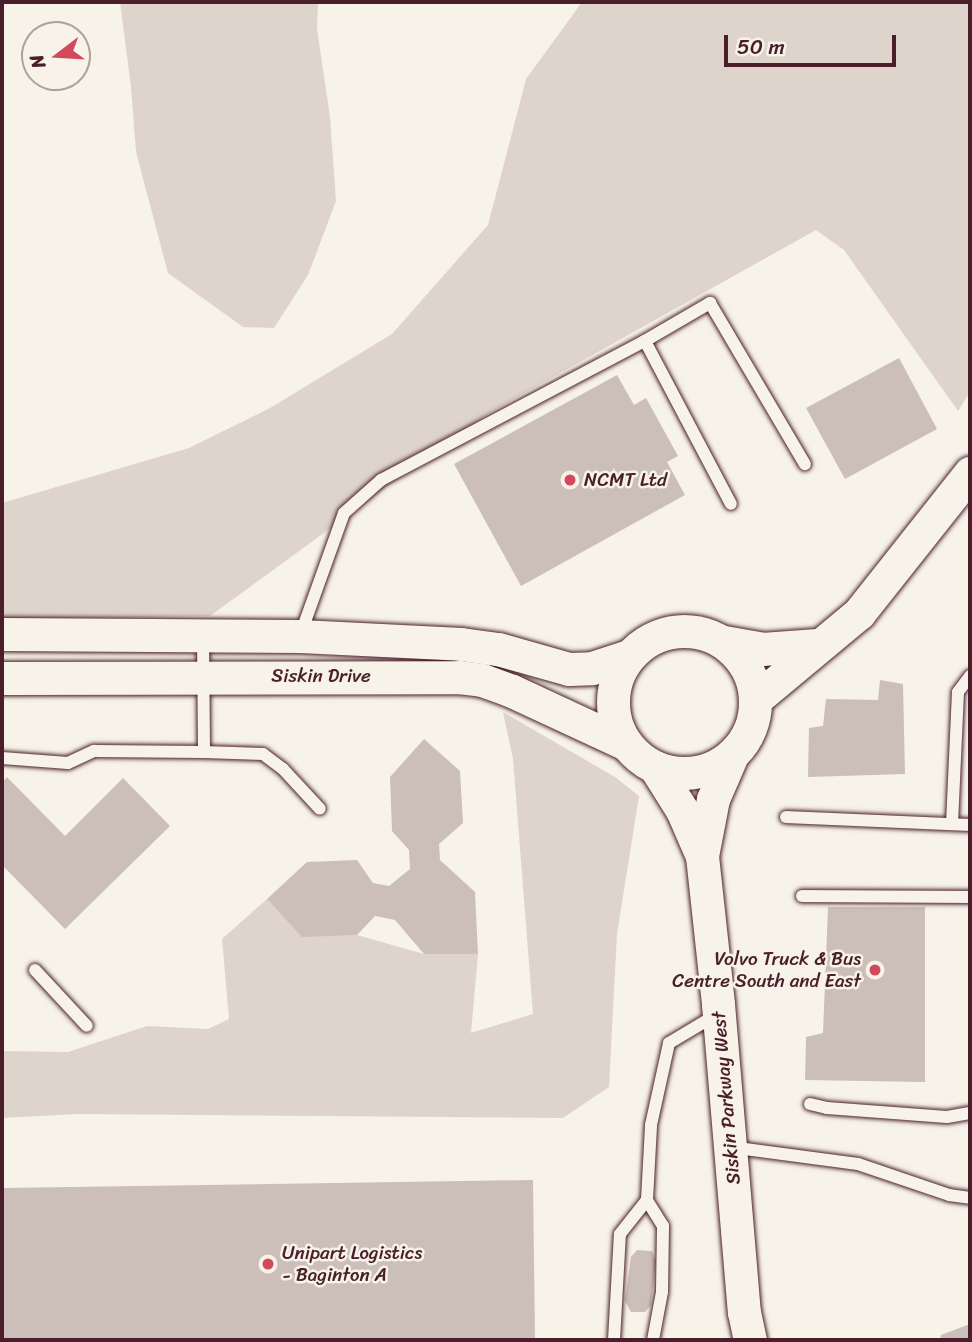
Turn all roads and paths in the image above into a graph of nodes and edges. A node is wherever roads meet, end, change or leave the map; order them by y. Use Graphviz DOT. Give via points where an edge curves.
graph roads {
  1 [pos="643,342"];
  2 [pos="805,464"];
  3 [pos="970,473"];
  4 [pos="731,504"];
  5 [pos="2,634"];
  6 [pos="204,635"];
  7 [pos="300,636"];
  8 [pos="724,642"];
  9 [pos="817,645"];
  10 [pos="628,656"];
  11 [pos="970,676"];
  12 [pos="204,677"];
  13 [pos="2,678"];
  14 [pos="757,698"];
  15 [pos="626,744"];
  16 [pos="204,751"];
  17 [pos="732,755"];
  18 [pos="2,758"];
  19 [pos="655,767"];
  20 [pos="320,809"];
  21 [pos="786,817"];
  22 [pos="952,824"];
  23 [pos="970,825"];
  24 [pos="702,856"];
  25 [pos="802,896"];
  26 [pos="970,897"];
  27 [pos="36,970"];
  28 [pos="719,1013"];
  29 [pos="87,1026"];
  30 [pos="810,1104"];
  31 [pos="970,1113"];
  32 [pos="730,1147"];
  33 [pos="970,1198"];
  34 [pos="647,1200"];
  35 [pos="614,1340"];
  36 [pos="653,1340"];
  37 [pos="750,1340"];
  1 -- 2 [label="lane" via="710,303"];
  1 -- 4 [label="lane"];
  1 -- 7 [label="lane" via="381,480 344,513"];
  3 -- 9 [label="street" via="859,613"];
  5 -- 6 [label="street, Siskin Drive"];
  6 -- 7 [label="street, Siskin Drive"];
  6 -- 12 [label="lane"];
  7 -- 10 [label="street, Siskin Drive" via="461,644 569,669 592,668"];
  8 -- 9 [label="street" via="762,649"];
  8 -- 10 [label="street" via="704,634 674,631 644,643"];
  8 -- 14 [label="street" via="746,665"];
  9 -- 14 [label="street"];
  10 -- 15 [label="street" via="613,696 616,721"];
  11 -- 22 [label="lane" via="958,692"];
  12 -- 13 [label="street, Siskin Drive"];
  12 -- 15 [label="street, Siskin Drive" via="482,680"];
  12 -- 16 [label="lane"];
  14 -- 17 [label="street" via="754,718"];
  15 -- 19 [label="street"];
  16 -- 18 [label="lane" via="94,751 68,764"];
  16 -- 20 [label="lane" via="263,754"];
  17 -- 19 [label="street" via="693,772"];
  17 -- 24 [label="street, Siskin Parkway West" via="713,799"];
  19 -- 24 [label="street, Siskin Parkway West" via="682,810"];
  21 -- 22 [label="lane"];
  22 -- 23 [label="lane"];
  24 -- 28 [label="street, Siskin Parkway West"];
  25 -- 26 [label="lane"];
  27 -- 29 [label="lane"];
  28 -- 32 [label="street, Siskin Parkway West"];
  28 -- 34 [label="lane" via="669,1043 651,1125"];
  30 -- 31 [label="lane" via="947,1117"];
  32 -- 33 [label="lane" via="858,1164"];
  32 -- 37 [label="street, Siskin Parkway West"];
  34 -- 35 [label="lane" via="620,1234"];
  34 -- 36 [label="lane" via="663,1226 662,1292"];
}
